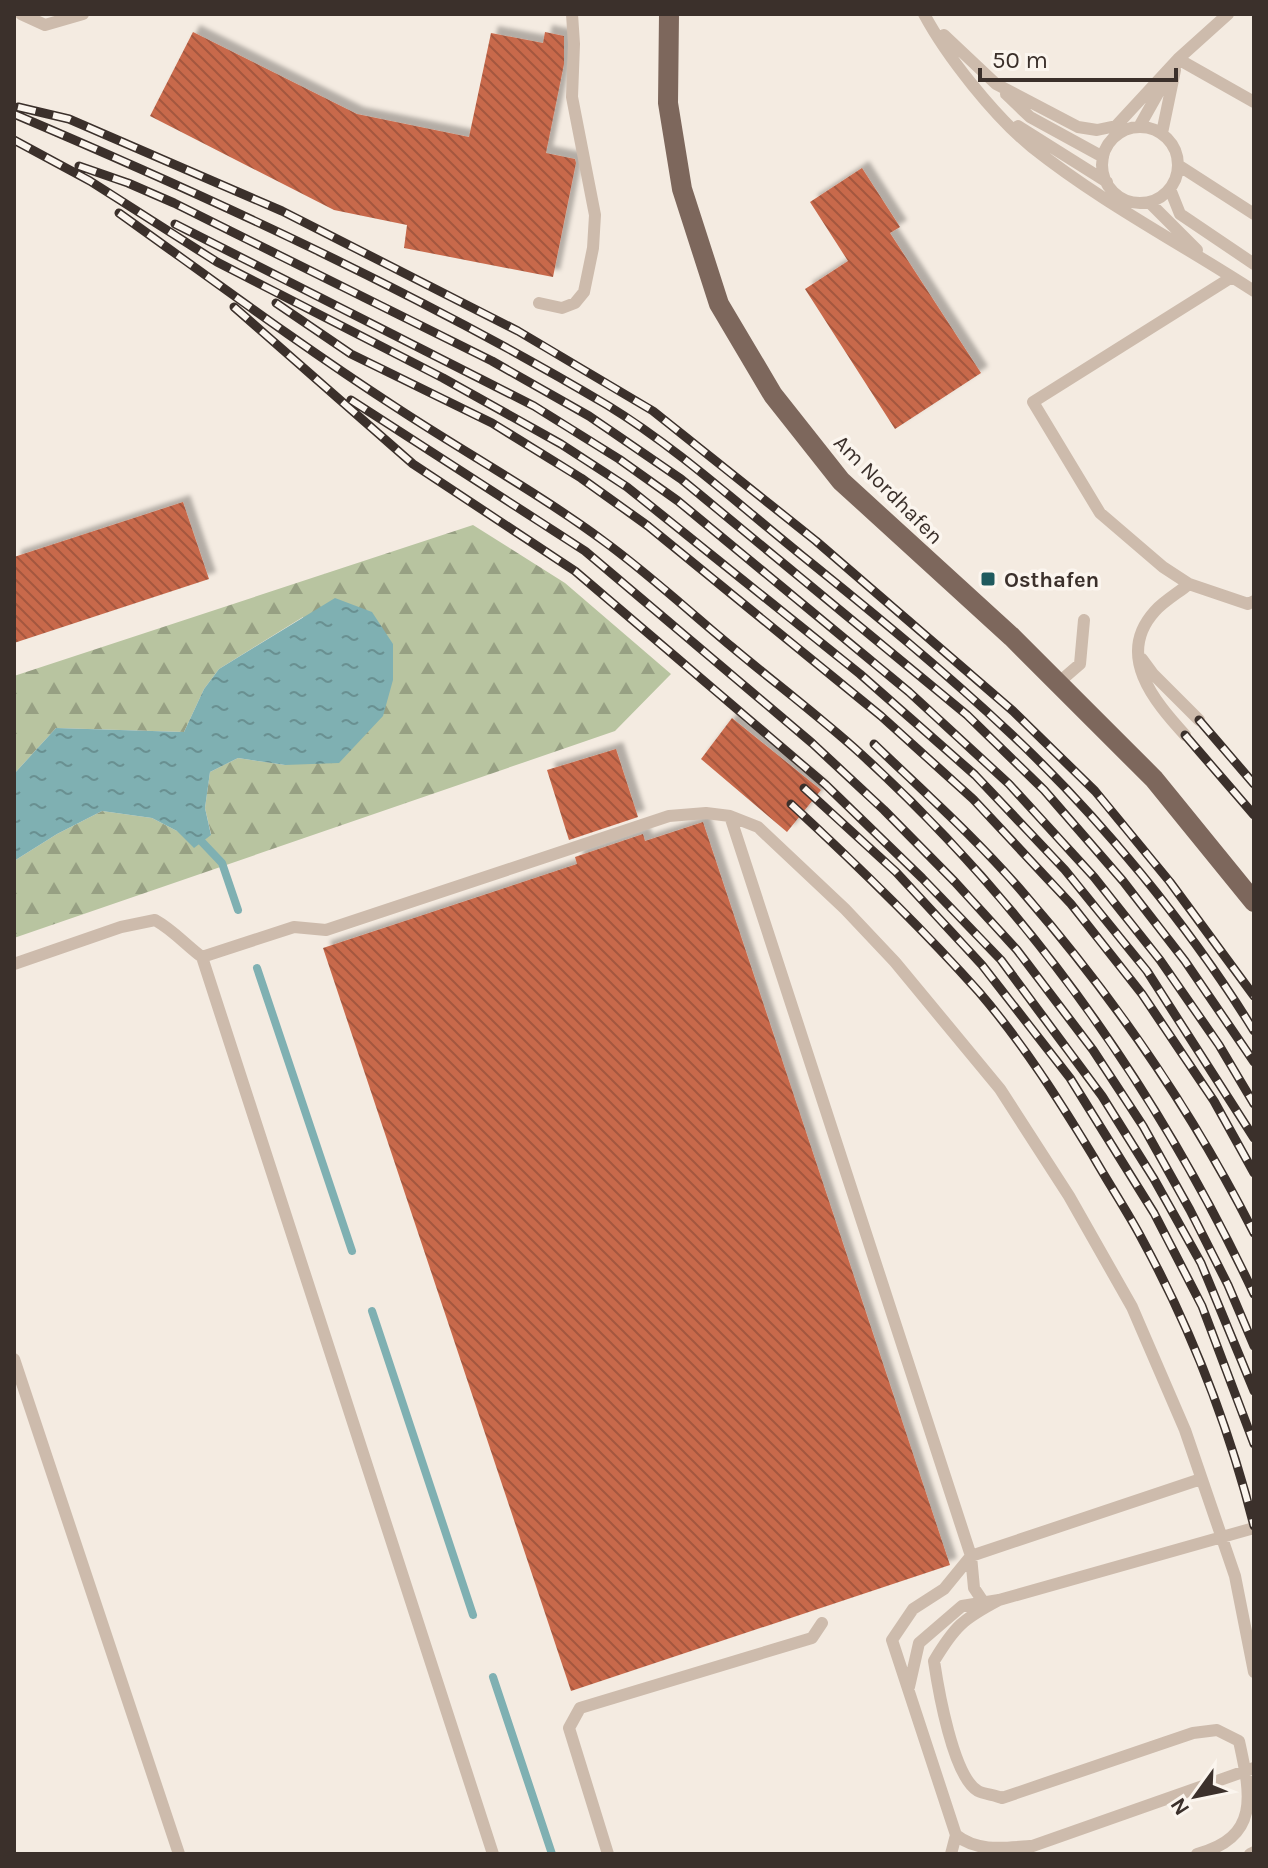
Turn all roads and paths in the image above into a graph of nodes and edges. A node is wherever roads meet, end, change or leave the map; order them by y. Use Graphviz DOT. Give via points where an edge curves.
graph roads {
  1 [pos="21,14"];
  2 [pos="83,14"];
  3 [pos="572,14"];
  4 [pos="669,14"];
  5 [pos="1228,14"];
  6 [pos="927,16"];
  7 [pos="1178,59"];
  8 [pos="996,84"];
  9 [pos="1254,102"];
  10 [pos="999,113"];
  11 [pos="1139,127"];
  12 [pos="1162,133"];
  13 [pos="1103,157"];
  14 [pos="1178,165"];
  15 [pos="1107,182"];
  16 [pos="1170,189"];
  17 [pos="1149,202"];
  18 [pos="1254,214"];
  19 [pos="1211,264"];
  20 [pos="1254,264"];
  21 [pos="1232,277"];
  22 [pos="1254,291"];
  23 [pos="539,303"];
  24 [pos="1189,584"];
  25 [pos="1254,601"];
  26 [pos="1084,620"];
  27 [pos="1138,653"];
  28 [pos="1058,683"];
  29 [pos="1199,720"];
  30 [pos="1185,735"];
  31 [pos="730,816"];
  32 [pos="1254,902"];
  33 [pos="202,957"];
  34 [pos="14,964"];
  35 [pos="14,1359"];
  36 [pos="1201,1479"];
  37 [pos="1254,1528"];
  38 [pos="971,1556"];
  39 [pos="999,1600"];
  40 [pos="984,1603"];
  41 [pos="822,1623"];
  42 [pos="1254,1672"];
  43 [pos="908,1690"];
  44 [pos="1254,1768"];
  45 [pos="956,1835"];
  46 [pos="1030,1846"];
  47 [pos="179,1854"];
  48 [pos="493,1854"];
  49 [pos="608,1854"];
  50 [pos="951,1854"];
  51 [pos="1010,1854"];
  52 [pos="1197,1854"];
  1 -- 2 [label="lane" via="45,25"];
  3 -- 23 [label="lane" via="572,97 595,215 593,248 584,292 575,303 562,308"];
  4 -- 28 [label="main road, Am Nordhafen" via="668,103 682,189 719,304 773,395 841,481"];
  5 -- 7 [label="lane"];
  6 -- 8 [label="lane"];
  6 -- 10 [label="lane" via="968,79"];
  7 -- 8 [label="lane" via="1116,126 1097,130 1078,127"];
  7 -- 9 [label="lane"];
  7 -- 11 [label="lane"];
  7 -- 12 [label="lane"];
  8 -- 13 [label="lane" via="1030,117"];
  10 -- 15 [label="lane"];
  10 -- 19 [label="lane" via="1030,146"];
  11 -- 12 [label="lane"];
  11 -- 13 [label="lane" via="1116,136"];
  12 -- 14 [label="lane" via="1177,153"];
  13 -- 15 [label="lane"];
  14 -- 16 [label="lane"];
  14 -- 18 [label="lane"];
  15 -- 17 [label="lane" via="1125,199"];
  16 -- 17 [label="lane"];
  16 -- 20 [label="lane" via="1180,214"];
  17 -- 19 [label="lane"];
  19 -- 21 [label="lane"];
  21 -- 22 [label="lane"];
  21 -- 24 [label="lane" via="1033,402 1100,513"];
  24 -- 25 [label="lane" via="1248,604"];
  24 -- 27 [label="lane" via="1156,610 1141,631"];
  26 -- 28 [label="lane" via="1080,664"];
  27 -- 29 [label="lane"];
  27 -- 30 [label="lane" via="1144,684"];
  28 -- 32 [label="main road, Am Nordhafen" via="1154,779"];
  31 -- 33 [label="lane" via="669,816 326,930 294,927"];
  31 -- 36 [label="lane" via="758,827 845,909 1000,1089 1132,1307"];
  31 -- 38 [label="lane"];
  33 -- 34 [label="lane" via="155,920"];
  33 -- 48 [label="lane"];
  35 -- 47 [label="lane"];
  36 -- 38 [label="lane"];
  36 -- 42 [label="lane" via="1235,1576"];
  37 -- 39 [label="lane"];
  38 -- 40 [label="lane" via="974,1588"];
  38 -- 43 [label="lane" via="944,1589 913,1609 892,1640"];
  39 -- 40 [label="lane"];
  39 -- 52 [label="lane" via="953,1630 934,1661 946,1723 962,1772 976,1790 1002,1798 1193,1733 1217,1730 1239,1741 1250,1795 1243,1824 1218,1848"];
  40 -- 43 [label="lane" via="962,1606 919,1643"];
  41 -- 49 [label="lane" via="812,1638 580,1708 569,1728"];
  43 -- 45 [label="lane"];
  44 -- 46 [label="lane"];
  45 -- 46 [label="lane" via="967,1844 991,1848"];
  45 -- 50 [label="lane"];
  46 -- 51 [label="lane"];
}
